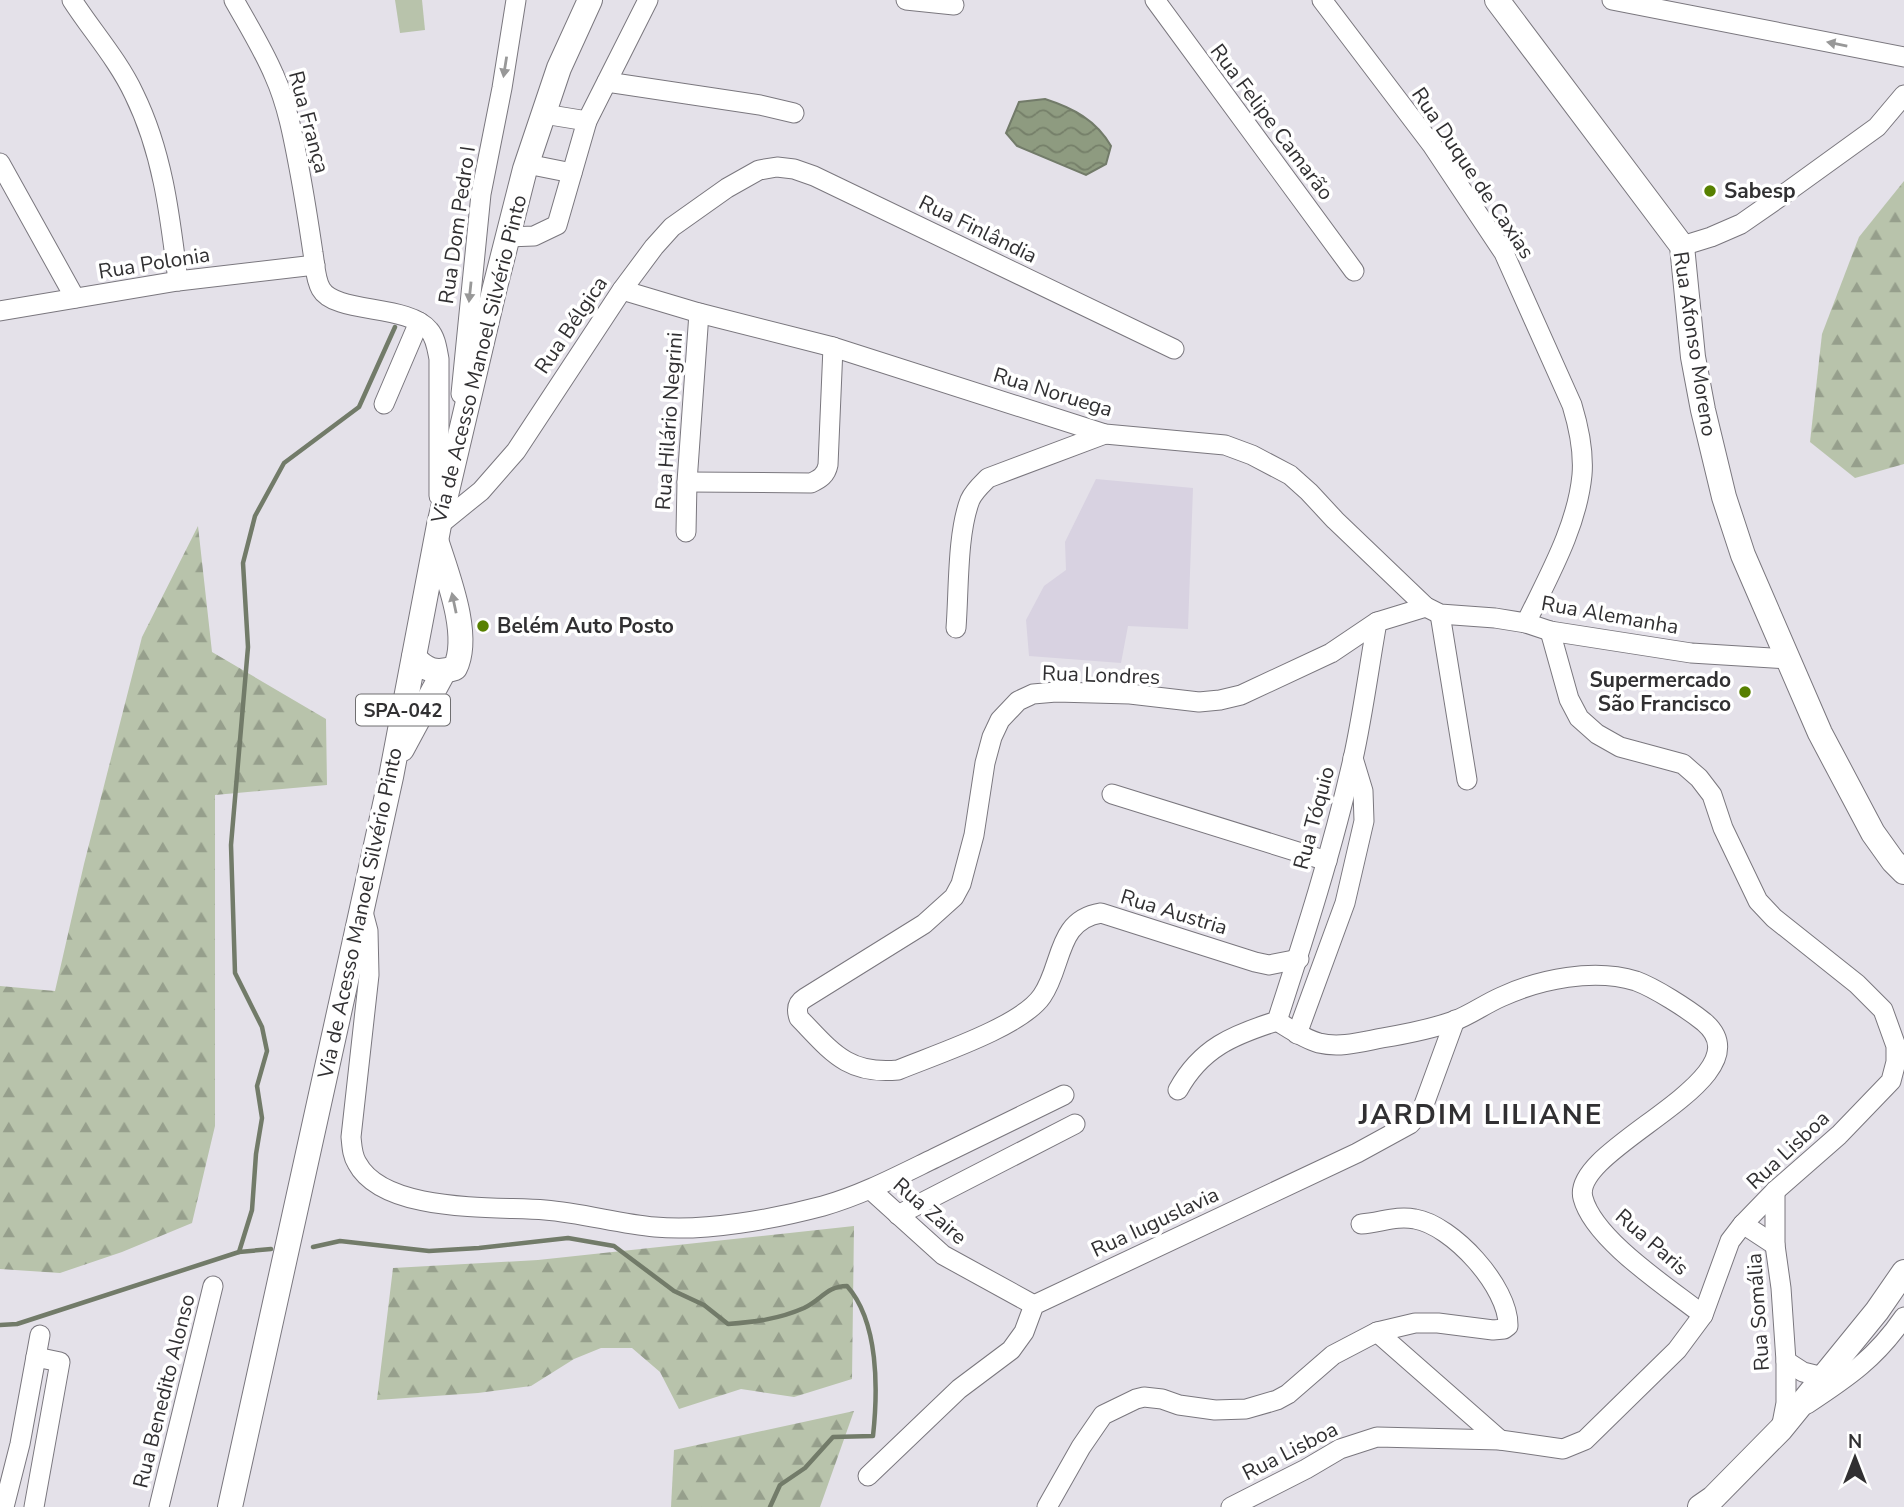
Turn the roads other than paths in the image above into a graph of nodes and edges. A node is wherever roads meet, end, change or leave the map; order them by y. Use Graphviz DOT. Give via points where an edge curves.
graph roads {
  1 [pos="72,0"];
  2 [pos="234,0"];
  3 [pos="516,0"];
  4 [pos="590,0"];
  5 [pos="648,0"];
  6 [pos="906,0"];
  7 [pos="1154,0"];
  8 [pos="1322,0"];
  9 [pos="1497,0"];
  10 [pos="1612,0"];
  11 [pos="954,5"];
  12 [pos="1904,57"];
  13 [pos="607,82"];
  14 [pos="1904,94"];
  15 [pos="794,113"];
  16 [pos="544,114"];
  17 [pos="587,121"];
  18 [pos="0,163"];
  19 [pos="527,163"];
  20 [pos="759,170"];
  21 [pos="572,173"];
  22 [pos="507,237"];
  23 [pos="1682,246"];
  24 [pos="315,265"];
  25 [pos="1354,271"];
  26 [pos="178,281"];
  27 [pos="622,290"];
  28 [pos="75,298"];
  29 [pos="0,311"];
  30 [pos="699,313"];
  31 [pos="419,322"];
  32 [pos="832,347"];
  33 [pos="1174,349"];
  34 [pos="384,404"];
  35 [pos="1105,434"];
  36 [pos="456,458"];
  37 [pos="687,482"];
  38 [pos="438,532"];
  39 [pos="685,532"];
  40 [pos="1433,610"];
  41 [pos="1377,622"];
  42 [pos="1526,623"];
  43 [pos="956,628"];
  44 [pos="1550,631"];
  45 [pos="414,657"];
  46 [pos="1787,659"];
  47 [pos="444,671"];
  48 [pos="1353,757"];
  49 [pos="393,764"];
  50 [pos="1467,780"];
  51 [pos="1112,794"];
  52 [pos="1327,861"];
  53 [pos="1904,872"];
  54 [pos="362,907"];
  55 [pos="1299,959"];
  56 [pos="1042,997"];
  57 [pos="1455,1020"];
  58 [pos="1277,1021"];
  59 [pos="1297,1034"];
  60 [pos="1178,1090"];
  61 [pos="1064,1096"];
  62 [pos="1075,1124"];
  63 [pos="871,1189"];
  64 [pos="1775,1191"];
  65 [pos="898,1216"];
  66 [pos="1361,1224"];
  67 [pos="1742,1224"];
  68 [pos="1775,1245"];
  69 [pos="1904,1272"];
  70 [pos="213,1286"];
  71 [pos="1034,1304"];
  72 [pos="1703,1315"];
  73 [pos="1904,1317"];
  74 [pos="1377,1332"];
  75 [pos="40,1335"];
  76 [pos="1895,1345"];
  77 [pos="36,1357"];
  78 [pos="1786,1361"];
  79 [pos="1823,1377"];
  80 [pos="1788,1421"];
  81 [pos="1500,1440"];
  82 [pos="868,1476"];
  83 [pos="4,1507"];
  84 [pos="34,1507"];
  85 [pos="159,1507"];
  86 [pos="230,1507"];
  87 [pos="1047,1507"];
  88 [pos="1231,1507"];
  89 [pos="1700,1507"];
  1 -- 26 [label="street" via="135,94 156,148"];
  2 -- 24 [label="street, Rua França" via="271,67 286,112"];
  3 -- 36 [label="street, Rua Dom Pedro I, one-way" via="481,194"];
  4 -- 16 [label="main road, Via de Acesso Manoel Silvério Pinto"];
  5 -- 13 [label="street"];
  6 -- 11 [label="street"];
  7 -- 25 [label="street, Rua Felipe Camarão"];
  8 -- 42 [label="street, Rua Duque de Caxias" via="1432,145 1504,253 1572,405 1582,477 1558,555"];
  9 -- 23 [label="main road, Rua Afonso Moreno"];
  12 -- 10 [label="street, one-way"];
  13 -- 15 [label="street"];
  13 -- 17 [label="street"];
  14 -- 23 [label="street" via="1877,127 1787,192 1741,223"];
  16 -- 17 [label="street"];
  16 -- 19 [label="main road, Via de Acesso Manoel Silvério Pinto"];
  17 -- 21 [label="street"];
  18 -- 28 [label="street"];
  19 -- 21 [label="street"];
  19 -- 22 [label="main road, Via de Acesso Manoel Silvério Pinto"];
  20 -- 27 [label="street, Rua Bélgica" via="672,228"];
  20 -- 33 [label="street, Rua Finlândia" via="777,167 814,176"];
  21 -- 22 [label="street" via="557,225 534,236"];
  22 -- 36 [label="main road, Via de Acesso Manoel Silvério Pinto"];
  23 -- 46 [label="main road, Rua Afonso Moreno" via="1693,357 1724,497"];
  24 -- 26 [label="street, Rua Polonia"];
  24 -- 31 [label="street, Rua Dom Pedro I" via="321,290 330,298"];
  26 -- 28 [label="street, Rua Polonia"];
  27 -- 30 [label="street, Rua Noruega"];
  27 -- 38 [label="street, Rua Bélgica" via="516,451"];
  28 -- 29 [label="street, Rua Polonia"];
  30 -- 32 [label="street, Rua Noruega"];
  30 -- 37 [label="street, Rua Hilário Negrini"];
  31 -- 34 [label="street"];
  31 -- 38 [label="street, Rua Dom Pedro I" via="431,332 439,359"];
  32 -- 35 [label="street, Rua Noruega"];
  32 -- 37 [label="street" via="828,465 820,479 811,483"];
  35 -- 40 [label="street, Rua Noruega" via="1225,445 1290,475"];
  35 -- 43 [label="street" via="988,478 977,489 964,521"];
  36 -- 38 [label="main road, Via de Acesso Manoel Silvério Pinto"];
  37 -- 39 [label="street, Rua Hilário Negrini"];
  38 -- 45 [label="main road, Via de Acesso Manoel Silvério Pinto"];
  47 -- 38 [label="main road, one-way" via="454,668 461,646"];
  40 -- 41 [label="street, Rua Londres"];
  40 -- 42 [label="street, Rua Alemanha"];
  40 -- 50 [label="street"];
  41 -- 48 [label="street, Rua Tóquio"];
  41 -- 56 [label="street, Rua Londres" via="1331,653 1220,701 1056,692 1017,701 992,737 974,835 954,897 924,924 798,1005 799,1018 832,1052 864,1070 882,1072 898,1070 993,1030"];
  42 -- 44 [label="street, Rua Alemanha"];
  44 -- 46 [label="street, Rua Alemanha" via="1691,653"];
  44 -- 64 [label="street, Rua Lisboa" via="1579,718 1620,747 1683,764 1699,778 1712,794 1758,901 1857,984 1883,1010 1892,1029 1896,1062 1891,1081"];
  45 -- 47 [label="main road" via="423,667"];
  45 -- 49 [label="main road, Via de Acesso Manoel Silvério Pinto / SPA-042"];
  46 -- 53 [label="main road, Rua Afonso Moreno" via="1873,834"];
  47 -- 49 [label="main road"];
  48 -- 52 [label="street, Rua Tóquio"];
  48 -- 59 [label="street" via="1363,791 1364,821 1345,903"];
  49 -- 54 [label="main road, Via de Acesso Manoel Silvério Pinto"];
  51 -- 52 [label="street"];
  52 -- 55 [label="street, Rua Tóquio"];
  54 -- 63 [label="street" via="368,931 369,975 351,1137 357,1164 375,1182 433,1203 546,1210 671,1229 780,1216"];
  54 -- 86 [label="main road, Via de Acesso Manoel Silvério Pinto"];
  55 -- 56 [label="street, Rua Austria" via="1269,965 1255,962 1101,913 1074,924"];
  55 -- 58 [label="street, Rua Tóquio"];
  57 -- 59 [label="street" via="1348,1044 1316,1042"];
  57 -- 71 [label="street, Rua Iuguslavia" via="1422,1110 1410,1124"];
  57 -- 72 [label="street, Rua Paris" via="1523,988 1617,976 1648,987 1713,1031 1717,1056 1709,1070 1583,1184 1583,1197 1596,1224 1629,1257"];
  58 -- 59 [label="street"];
  58 -- 60 [label="street" via="1223,1042 1202,1057"];
  61 -- 63 [label="street"];
  62 -- 65 [label="street"];
  63 -- 65 [label="street, Rua Zaire"];
  64 -- 67 [label="street, Rua Lisboa"];
  64 -- 68 [label="street, Rua Somália"];
  65 -- 71 [label="street, Rua Zaire" via="943,1255"];
  66 -- 74 [label="street" via="1415,1219 1440,1230 1488,1273 1501,1295 1508,1322 1499,1330 1438,1322"];
  67 -- 68 [label="street"];
  67 -- 72 [label="street, Rua Lisboa" via="1730,1241"];
  68 -- 78 [label="street, Rua Somália"];
  69 -- 79 [label="main road"];
  70 -- 85 [label="street, Rua Benedito Alonso"];
  71 -- 82 [label="street" via="1024,1332 1011,1350 959,1389"];
  72 -- 81 [label="street, Rua Lisboa" via="1677,1350 1585,1440 1563,1449"];
  73 -- 76 [label="street"];
  74 -- 81 [label="street"];
  74 -- 87 [label="street" via="1333,1355 1288,1394 1261,1405 1215,1410 1144,1397 1102,1415"];
  75 -- 77 [label="street"];
  76 -- 80 [label="street"];
  77 -- 83 [label="street"];
  77 -- 84 [label="street" via="60,1362"];
  78 -- 79 [label="street"];
  78 -- 80 [label="street, Rua Somália"];
  79 -- 80 [label="main road"];
  80 -- 89 [label="main road"];
  81 -- 88 [label="street, Rua Lisboa" via="1386,1437 1361,1441"];
}
